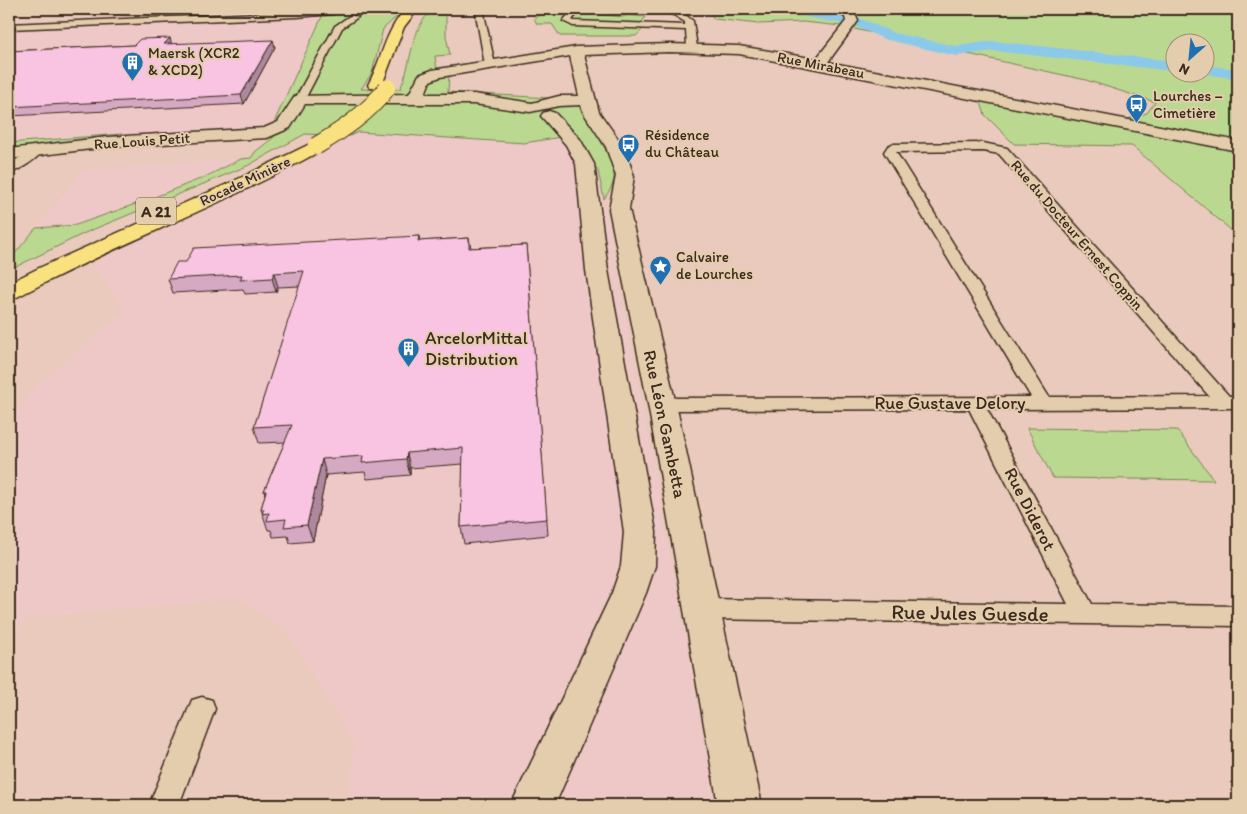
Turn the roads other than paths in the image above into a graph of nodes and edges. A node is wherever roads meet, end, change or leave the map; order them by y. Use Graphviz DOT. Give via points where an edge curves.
graph roads {
  1 [pos="344,9"];
  2 [pos="412,9"];
  3 [pos="424,9"];
  4 [pos="478,9"];
  5 [pos="577,9"];
  6 [pos="660,9"];
  7 [pos="841,9"];
  8 [pos="333,18"];
  9 [pos="9,27"];
  10 [pos="691,28"];
  11 [pos="692,47"];
  12 [pos="576,51"];
  13 [pos="400,57"];
  14 [pos="819,64"];
  15 [pos="490,65"];
  16 [pos="300,99"];
  17 [pos="415,99"];
  18 [pos="486,100"];
  19 [pos="587,100"];
  20 [pos="543,116"];
  21 [pos="309,145"];
  22 [pos="1238,146"];
  23 [pos="37,151"];
  24 [pos="9,154"];
  25 [pos="9,169"];
  26 [pos="96,248"];
  27 [pos="9,279"];
  28 [pos="9,292"];
  29 [pos="9,299"];
  30 [pos="1231,402"];
  31 [pos="975,403"];
  32 [pos="1044,403"];
  33 [pos="662,404"];
  34 [pos="702,609"];
  35 [pos="1085,614"];
  36 [pos="1238,616"];
  37 [pos="202,709"];
  38 [pos="164,805"];
  39 [pos="533,805"];
  40 [pos="740,805"];
  1 -- 8 [label="street"];
  1 -- 8 [label="street" via="361,12 354,17"];
  2 -- 21 [label="highway, Rocade Minière / A 21, bridge" via="393,33 385,64 386,82 365,112"];
  3 -- 13 [label="highway" via="408,28"];
  4 -- 15 [label="street"];
  5 -- 10 [label="street" via="567,22"];
  6 -- 10 [label="street" via="682,16 689,21"];
  7 -- 14 [label="street" via="852,21"];
  8 -- 9 [label="street" via="297,15"];
  8 -- 16 [label="street"];
  10 -- 11 [label="street"];
  11 -- 12 [label="street, Rue Mirabeau"];
  11 -- 14 [label="street, Rue Mirabeau" via="739,50"];
  12 -- 15 [label="street, Rue Mirabeau"];
  12 -- 19 [label="street, Rue Léon Gambetta"];
  14 -- 22 [label="street, Rue Mirabeau"];
  15 -- 17 [label="street, Rue Mirabeau" via="426,76"];
  16 -- 17 [label="street"];
  16 -- 23 [label="street, Rue Louis Petit" via="286,124 261,134 108,142"];
  17 -- 18 [label="street"];
  18 -- 20 [label="street"];
  18 -- 20 [label="street" via="504,104 514,112 514,118"];
  19 -- 20 [label="street" via="562,104"];
  19 -- 33 [label="street, Rue Léon Gambetta" via="592,114 617,150 625,179 619,209"];
  20 -- 39 [label="street" via="578,147 585,164 597,270 636,497 640,546 629,593"];
  21 -- 26 [label="highway, Rocade Minière / A 21" via="245,182"];
  21 -- 27 [label="highway, Rocade Minière / A 21"];
  23 -- 24 [label="street, Rue Louis Petit"];
  23 -- 25 [label="street"];
  26 -- 28 [label="highway, Rocade Minière / A 21"];
  26 -- 29 [label="highway"];
  30 -- 32 [label="street, Rue Gustave Delory"];
  30 -- 32 [label="street, Rue du Docteur Ernest Coppin" via="1003,151 984,146 892,148 890,152"];
  31 -- 32 [label="street, Rue Gustave Delory"];
  31 -- 33 [label="street, Rue Gustave Delory"];
  31 -- 35 [label="street, Rue Diderot"];
  33 -- 34 [label="street, Rue Léon Gambetta"];
  34 -- 35 [label="street, Rue Jules Guesde"];
  34 -- 40 [label="street, Rue Léon Gambetta"];
  35 -- 36 [label="street, Rue Jules Guesde"];
  37 -- 38 [label="street"];
}
